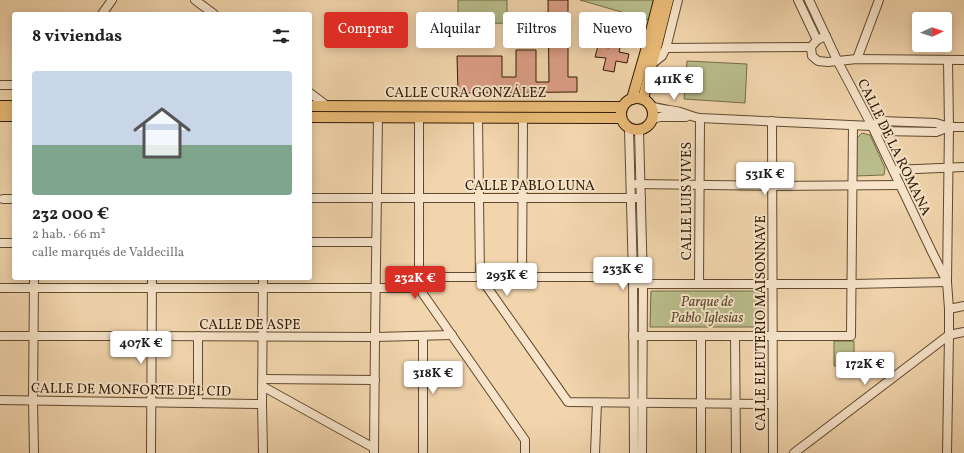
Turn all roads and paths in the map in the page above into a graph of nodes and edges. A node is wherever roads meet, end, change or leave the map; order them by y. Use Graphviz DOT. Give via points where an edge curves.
graph roads {
  1 [pos="112,0"];
  2 [pos="195,0"];
  3 [pos="659,0"];
  4 [pos="668,0"];
  5 [pos="678,0"];
  6 [pos="798,0"];
  7 [pos="809,0"];
  8 [pos="879,0"];
  9 [pos="103,12"];
  10 [pos="211,12"];
  11 [pos="826,36"];
  12 [pos="814,44"];
  13 [pos="666,48"];
  14 [pos="857,59"];
  15 [pos="948,60"];
  16 [pos="964,60"];
  17 [pos="838,62"];
  18 [pos="652,64"];
  19 [pos="0,85"];
  20 [pos="12,85"];
  21 [pos="312,94"];
  22 [pos="632,99"];
  23 [pos="647,103"];
  24 [pos="0,106"];
  25 [pos="12,106"];
  26 [pos="312,106"];
  27 [pos="327,106"];
  28 [pos="622,107"];
  29 [pos="0,116"];
  30 [pos="12,116"];
  31 [pos="690,116"];
  32 [pos="312,117"];
  33 [pos="378,118"];
  34 [pos="419,118"];
  35 [pos="478,118"];
  36 [pos="523,118"];
  37 [pos="621,118"];
  38 [pos="700,118"];
  39 [pos="652,119"];
  40 [pos="772,121"];
  41 [pos="853,126"];
  42 [pos="872,126"];
  43 [pos="964,126"];
  44 [pos="948,127"];
  45 [pos="634,130"];
  46 [pos="964,166"];
  47 [pos="948,167"];
  48 [pos="893,170"];
  49 [pos="631,184"];
  50 [pos="640,185"];
  51 [pos="699,185"];
  52 [pos="900,185"];
  53 [pos="773,186"];
  54 [pos="852,186"];
  55 [pos="312,198"];
  56 [pos="377,198"];
  57 [pos="419,198"];
  58 [pos="479,198"];
  59 [pos="523,198"];
  60 [pos="631,198"];
  61 [pos="640,198"];
  62 [pos="3,199"];
  63 [pos="12,199"];
  64 [pos="12,242"];
  65 [pos="312,242"];
  66 [pos="376,242"];
  67 [pos="0,243"];
  68 [pos="480,277"];
  69 [pos="522,277"];
  70 [pos="34,280"];
  71 [pos="152,280"];
  72 [pos="263,280"];
  73 [pos="419,280"];
  74 [pos="633,280"];
  75 [pos="947,282"];
  76 [pos="643,284"];
  77 [pos="699,284"];
  78 [pos="773,284"];
  79 [pos="852,284"];
  80 [pos="0,288"];
  81 [pos="34,288"];
  82 [pos="152,288"];
  83 [pos="263,288"];
  84 [pos="375,288"];
  85 [pos="964,306"];
  86 [pos="949,309"];
  87 [pos="964,332"];
  88 [pos="949,335"];
  89 [pos="0,336"];
  90 [pos="34,336"];
  91 [pos="151,336"];
  92 [pos="198,336"];
  93 [pos="423,336"];
  94 [pos="452,336"];
  95 [pos="634,336"];
  96 [pos="643,336"];
  97 [pos="701,336"];
  98 [pos="735,336"];
  99 [pos="773,336"];
  100 [pos="263,337"];
  101 [pos="375,337"];
  102 [pos="375,380"];
  103 [pos="262,383"];
  104 [pos="0,400"];
  105 [pos="33,400"];
  106 [pos="638,402"];
  107 [pos="151,403"];
  108 [pos="198,403"];
  109 [pos="597,403"];
  110 [pos="700,403"];
  111 [pos="262,404"];
  112 [pos="736,404"];
  113 [pos="773,404"];
  114 [pos="374,450"];
  115 [pos="34,453"];
  116 [pos="151,453"];
  117 [pos="263,453"];
  118 [pos="423,453"];
  119 [pos="525,453"];
  120 [pos="595,453"];
  121 [pos="634,453"];
  122 [pos="642,453"];
  123 [pos="701,453"];
  124 [pos="736,453"];
  125 [pos="773,453"];
  126 [pos="794,453"];
  127 [pos="947,453"];
  1 -- 9 [label="street"];
  2 -- 10 [label="street"];
  3 -- 22 [label="main road"];
  4 -- 18 [label="main road"];
  5 -- 13 [label="street"];
  6 -- 12 [label="street"];
  7 -- 11 [label="street, CALLE DE LA ROMANA"];
  8 -- 14 [label="street"];
  11 -- 12 [label="street"];
  11 -- 17 [label="street, CALLE DE LA ROMANA"];
  12 -- 13 [label="street"];
  12 -- 17 [label="street" via="812,56 818,61"];
  13 -- 18 [label="street" via="662,56"];
  14 -- 15 [label="street"];
  14 -- 17 [label="street"];
  15 -- 16 [label="street"];
  15 -- 44 [label="street"];
  17 -- 42 [label="street, CALLE DE LA ROMANA"];
  18 -- 23 [label="main road"];
  19 -- 20 [label="street"];
  21 -- 27 [label="street"];
  22 -- 23 [label="main road"];
  22 -- 28 [label="main road"];
  23 -- 31 [label="street" via="659,109"];
  23 -- 39 [label="main road" via="652,110"];
  24 -- 25 [label="main road"];
  26 -- 27 [label="main road, CALLE CURA GONZÁLEZ"];
  27 -- 28 [label="main road, CALLE CURA GONZÁLEZ"];
  28 -- 37 [label="main road"];
  29 -- 30 [label="main road"];
  31 -- 38 [label="street"];
  31 -- 39 [label="street"];
  32 -- 33 [label="main road, CALLE CURA GONZÁLEZ"];
  33 -- 34 [label="main road, CALLE CURA GONZÁLEZ"];
  33 -- 56 [label="street"];
  34 -- 35 [label="main road, CALLE CURA GONZÁLEZ"];
  34 -- 57 [label="street"];
  35 -- 36 [label="main road, CALLE CURA GONZÁLEZ"];
  35 -- 58 [label="street"];
  36 -- 37 [label="main road, CALLE CURA GONZÁLEZ"];
  36 -- 59 [label="street"];
  37 -- 45 [label="main road"];
  38 -- 40 [label="street"];
  38 -- 51 [label="street, CALLE LUIS VIVES"];
  39 -- 45 [label="main road" via="649,126"];
  40 -- 41 [label="street"];
  40 -- 53 [label="street, CALLE ELEUTERIO MAISONNAVE"];
  41 -- 42 [label="street"];
  41 -- 54 [label="street"];
  42 -- 44 [label="street" via="880,121 936,123"];
  42 -- 48 [label="street, CALLE DE LA ROMANA"];
  43 -- 44 [label="street"];
  44 -- 47 [label="street"];
  45 -- 49 [label="street"];
  45 -- 50 [label="street"];
  46 -- 47 [label="street"];
  47 -- 48 [label="street"];
  47 -- 75 [label="street"];
  48 -- 52 [label="street, CALLE DE LA ROMANA"];
  49 -- 50 [label="street"];
  49 -- 60 [label="street"];
  50 -- 51 [label="street"];
  50 -- 61 [label="street"];
  51 -- 53 [label="street"];
  51 -- 77 [label="street, CALLE LUIS VIVES"];
  52 -- 54 [label="street"];
  52 -- 75 [label="street, CALLE DE LA ROMANA"];
  53 -- 54 [label="street"];
  53 -- 78 [label="street, CALLE ELEUTERIO MAISONNAVE"];
  54 -- 79 [label="street"];
  55 -- 56 [label="street, CALLE PABLO LUNA"];
  56 -- 57 [label="street, CALLE PABLO LUNA"];
  56 -- 66 [label="street"];
  57 -- 58 [label="street, CALLE PABLO LUNA"];
  57 -- 73 [label="street"];
  58 -- 59 [label="street, CALLE PABLO LUNA"];
  58 -- 68 [label="street"];
  59 -- 60 [label="street, CALLE PABLO LUNA"];
  59 -- 69 [label="street"];
  60 -- 61 [label="street, CALLE PABLO LUNA"];
  60 -- 74 [label="street"];
  61 -- 76 [label="street"];
  62 -- 63 [label="street"];
  64 -- 67 [label="street"];
  65 -- 66 [label="street"];
  66 -- 84 [label="street"];
  68 -- 69 [label="street"];
  68 -- 73 [label="street"];
  68 -- 109 [label="street" via="568,402"];
  69 -- 74 [label="street"];
  70 -- 81 [label="street"];
  71 -- 82 [label="street"];
  72 -- 83 [label="street"];
  73 -- 84 [label="street" via="411,288"];
  73 -- 94 [label="street" via="423,294"];
  74 -- 76 [label="street"];
  74 -- 95 [label="street"];
  75 -- 79 [label="street"];
  75 -- 86 [label="street, CALLE DE LA ROMANA"];
  76 -- 77 [label="street"];
  76 -- 96 [label="street"];
  77 -- 78 [label="street"];
  78 -- 79 [label="street"];
  78 -- 99 [label="street, CALLE ELEUTERIO MAISONNAVE"];
  79 -- 99 [label="street" via="851,336"];
  80 -- 81 [label="street"];
  81 -- 82 [label="street"];
  81 -- 90 [label="street"];
  82 -- 83 [label="street"];
  82 -- 91 [label="street"];
  83 -- 84 [label="street"];
  83 -- 100 [label="street"];
  84 -- 101 [label="street"];
  85 -- 86 [label="street"];
  86 -- 88 [label="street, CALLE DE LA ROMANA"];
  87 -- 88 [label="street"];
  88 -- 126 [label="street"];
  88 -- 127 [label="street, CALLE DE LA ROMANA"];
  89 -- 90 [label="street, CALLE DE ASPE"];
  90 -- 91 [label="street, CALLE DE ASPE"];
  90 -- 105 [label="street"];
  91 -- 92 [label="street, CALLE DE ASPE"];
  91 -- 107 [label="street"];
  92 -- 100 [label="street, CALLE DE ASPE"];
  92 -- 108 [label="street"];
  93 -- 94 [label="street, CALLE DE ASPE"];
  93 -- 101 [label="street, CALLE DE ASPE"];
  93 -- 118 [label="street"];
  94 -- 119 [label="street" via="525,440"];
  95 -- 96 [label="street"];
  95 -- 106 [label="street"];
  96 -- 97 [label="street"];
  96 -- 106 [label="street"];
  97 -- 98 [label="street"];
  97 -- 110 [label="street"];
  98 -- 99 [label="street"];
  98 -- 112 [label="street"];
  99 -- 113 [label="street, CALLE ELEUTERIO MAISONNAVE"];
  100 -- 101 [label="street, CALLE DE ASPE"];
  100 -- 103 [label="street"];
  101 -- 102 [label="street"];
  102 -- 103 [label="street"];
  102 -- 114 [label="street"];
  103 -- 111 [label="street"];
  103 -- 114 [label="street"];
  104 -- 105 [label="street, CALLE DE MONFORTE DEL CID"];
  105 -- 107 [label="street, CALLE DE MONFORTE DEL CID"];
  105 -- 115 [label="street"];
  106 -- 109 [label="street"];
  106 -- 110 [label="street"];
  106 -- 121 [label="street"];
  106 -- 122 [label="street"];
  107 -- 108 [label="street, CALLE DE MONFORTE DEL CID"];
  107 -- 116 [label="street"];
  108 -- 111 [label="street, CALLE DE MONFORTE DEL CID"];
  109 -- 120 [label="street"];
  110 -- 112 [label="street"];
  110 -- 123 [label="street"];
  111 -- 117 [label="street"];
  112 -- 113 [label="street"];
  112 -- 124 [label="street"];
  113 -- 125 [label="street, CALLE ELEUTERIO MAISONNAVE"];
}
